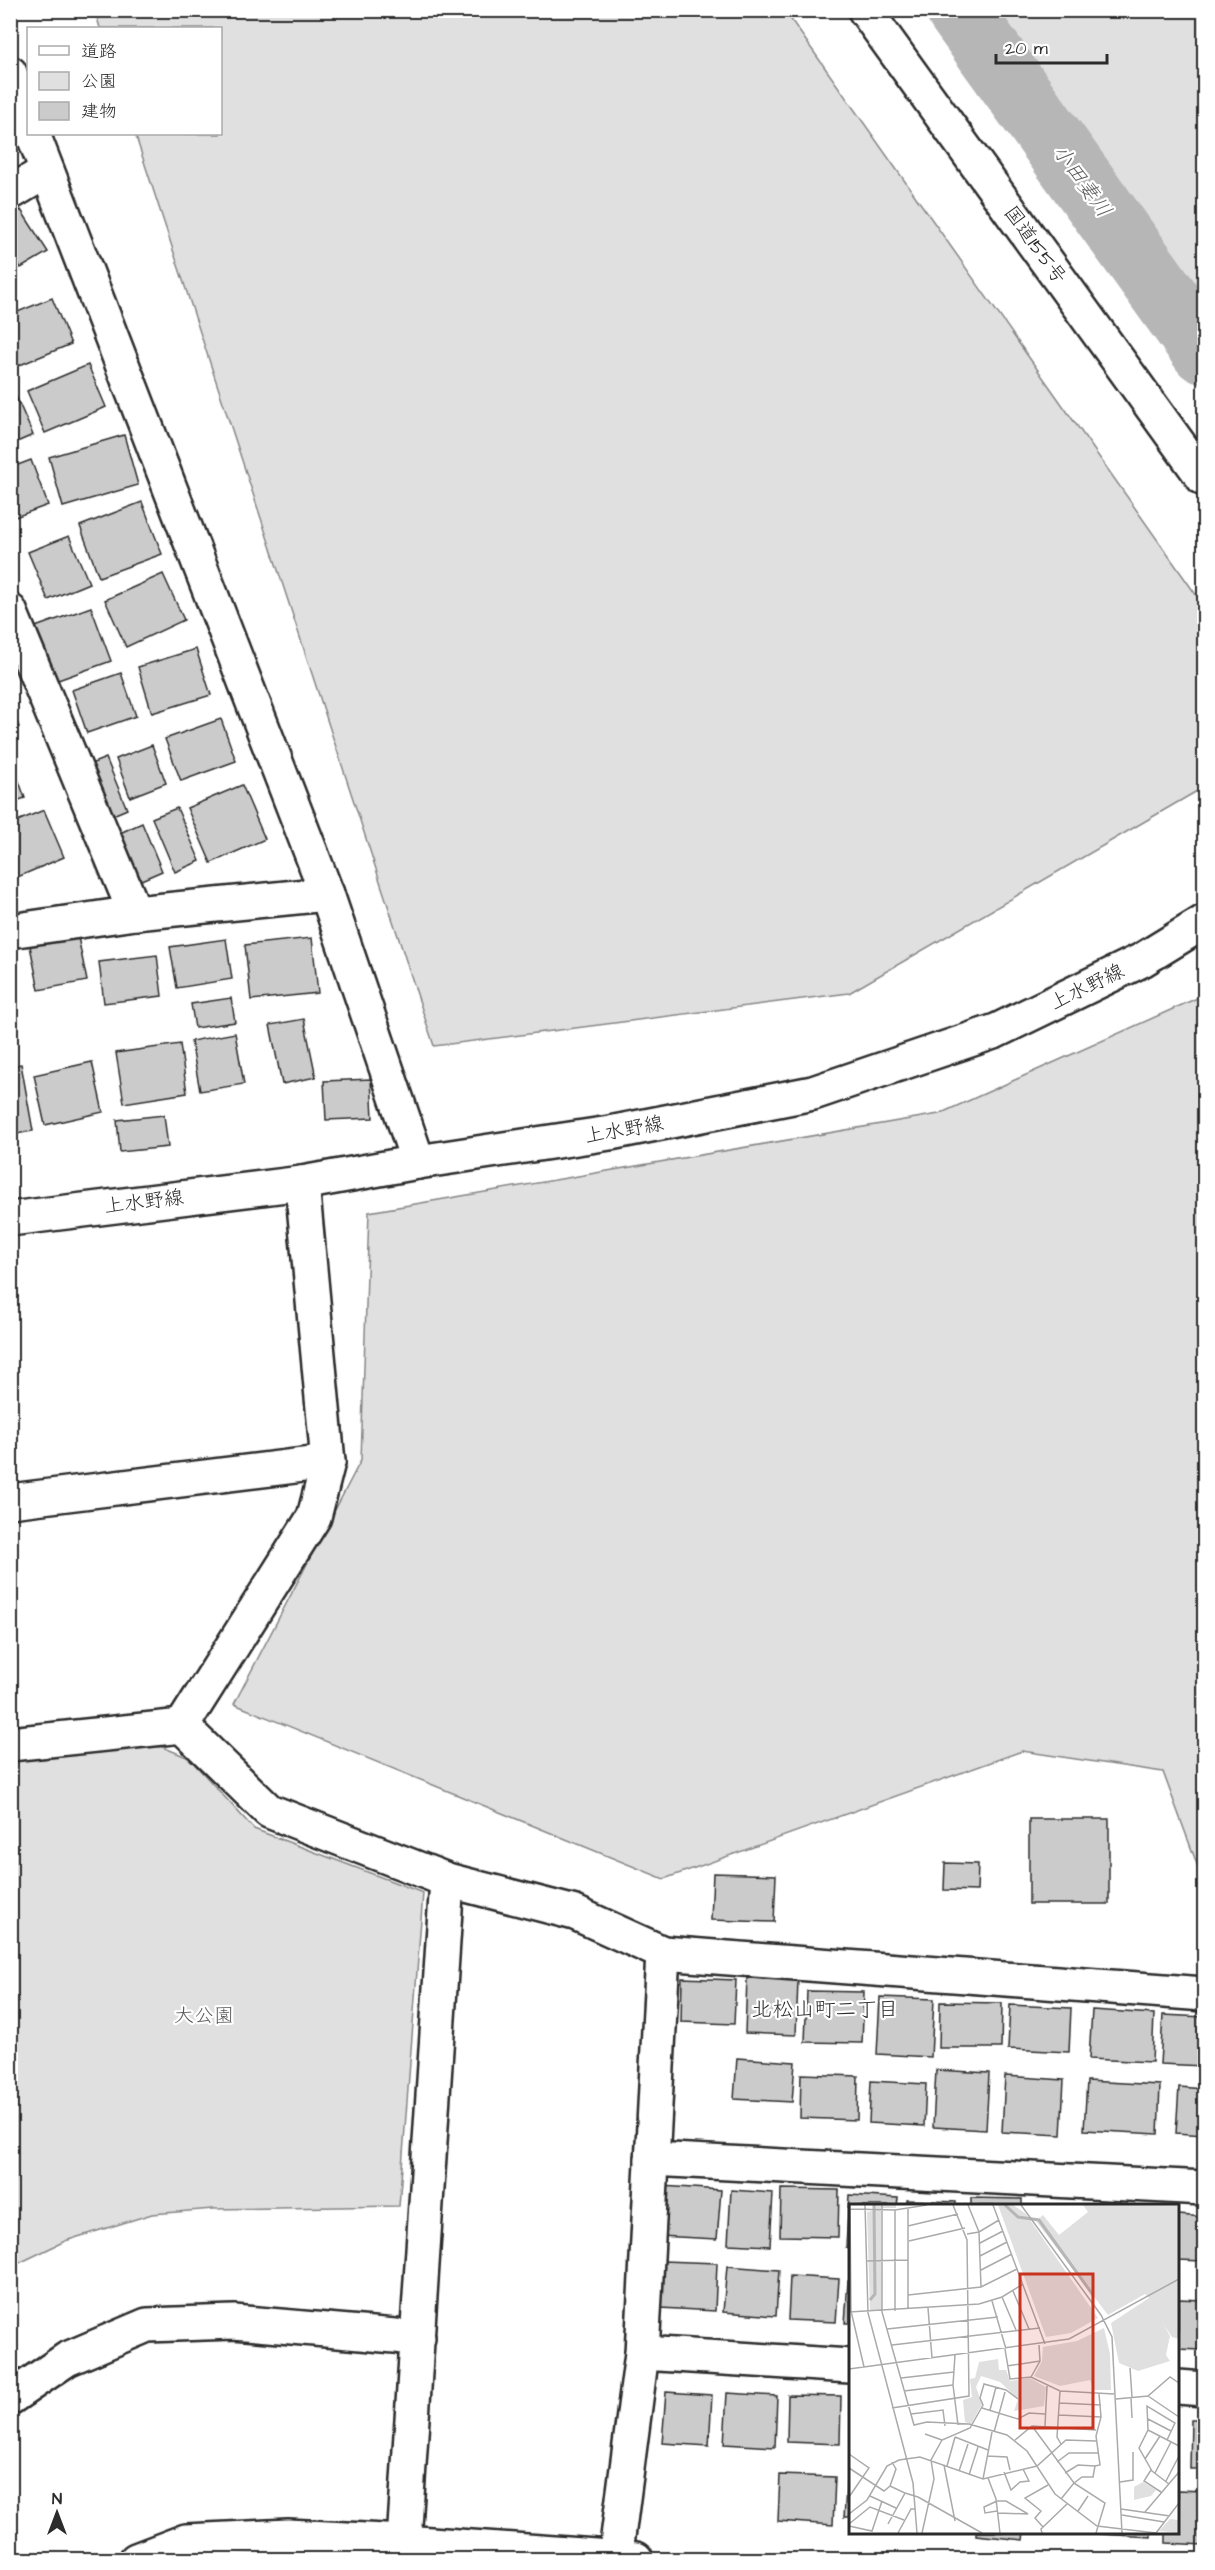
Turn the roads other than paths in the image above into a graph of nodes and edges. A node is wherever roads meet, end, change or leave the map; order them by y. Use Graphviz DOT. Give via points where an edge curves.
graph roads {
  1 [pos="865,10"];
  2 [pos="10,74"];
  3 [pos="27,119"];
  4 [pos="33,135"];
  5 [pos="46,171"];
  6 [pos="10,193"];
  7 [pos="1204,479"];
  8 [pos="10,612"];
  9 [pos="327,894"];
  10 [pos="135,913"];
  11 [pos="1204,922"];
  12 [pos="10,931"];
  13 [pos="418,1162"];
  14 [pos="302,1183"];
  15 [pos="10,1219"];
  16 [pos="328,1462"];
  17 [pos="10,1501"];
  18 [pos="182,1726"];
  19 [pos="10,1744"];
  20 [pos="447,1880"];
  21 [pos="663,1953"];
  22 [pos="1204,1994"];
  23 [pos="652,2159"];
  24 [pos="1204,2188"];
  25 [pos="418,2338"];
  26 [pos="642,2353"];
  27 [pos="849,2366"];
  28 [pos="1179,2387"];
  29 [pos="1204,2389"];
  30 [pos="10,2398"];
  31 [pos="404,2542"];
  32 [pos="192,2550"];
  33 [pos="136,2559"];
  34 [pos="623,2559"];
  1 -- 7 [label="main road, 国道155号"];
  2 -- 3 [label="main road"];
  4 -- 5 [label="main road"];
  5 -- 6 [label="main road"];
  5 -- 9 [label="main road"];
  8 -- 10 [label="main road"];
  9 -- 10 [label="main road"];
  9 -- 13 [label="main road"];
  10 -- 12 [label="main road"];
  11 -- 13 [label="main road, 上水野線" via="1142,960 996,1031 813,1093 610,1133"];
  13 -- 14 [label="main road, 上水野線"];
  14 -- 15 [label="main road, 上水野線"];
  14 -- 16 [label="main road"];
  16 -- 17 [label="main road"];
  16 -- 18 [label="main road" via="314,1517"];
  18 -- 19 [label="main road"];
  18 -- 20 [label="main road" via="269,1811"];
  20 -- 21 [label="main road" via="575,1913"];
  20 -- 25 [label="main road"];
  21 -- 22 [label="main road"];
  21 -- 23 [label="main road"];
  23 -- 24 [label="main road"];
  23 -- 26 [label="main road"];
  25 -- 30 [label="main road" via="234,2322 147,2325 67,2359"];
  25 -- 31 [label="main road"];
  26 -- 27 [label="main road"];
  26 -- 34 [label="main road"];
  28 -- 29 [label="main road"];
  31 -- 32 [label="main road" via="288,2536"];
  31 -- 34 [label="main road"];
  32 -- 33 [label="main road"];
}
